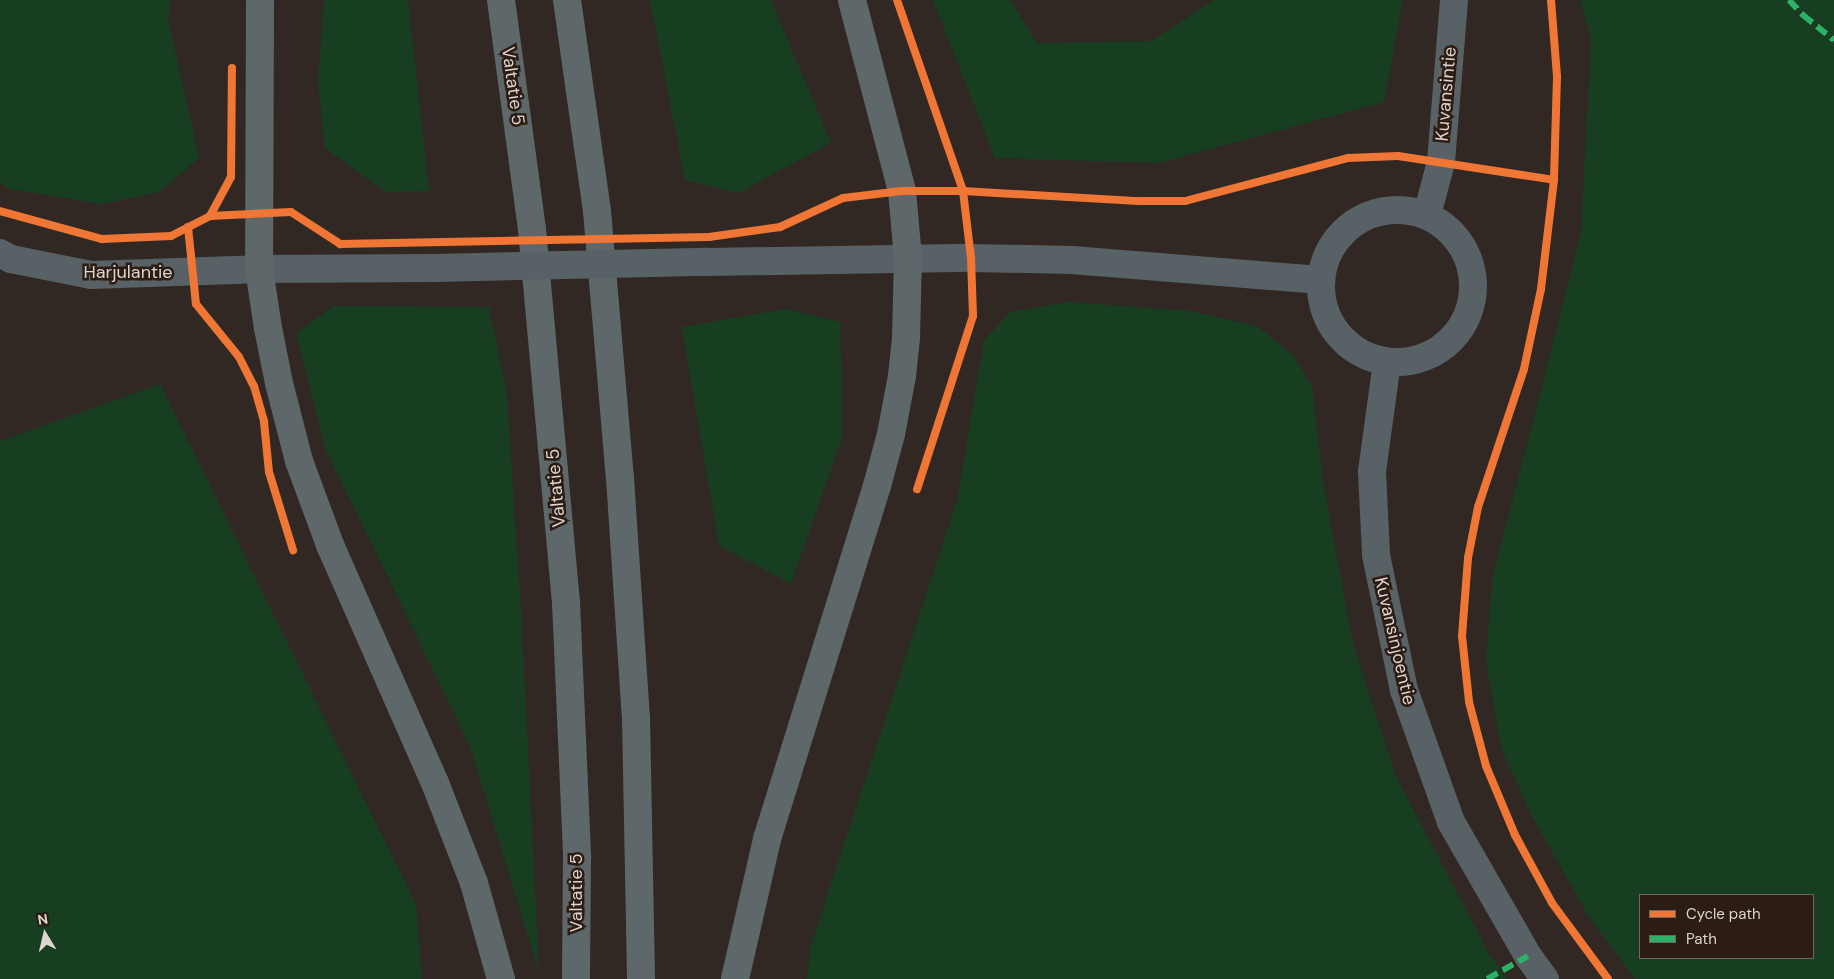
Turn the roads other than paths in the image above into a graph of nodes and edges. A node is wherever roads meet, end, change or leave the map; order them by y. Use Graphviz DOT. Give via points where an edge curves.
graph roads {
  1 [pos="260,0"];
  2 [pos="501,0"];
  3 [pos="567,0"];
  4 [pos="852,0"];
  5 [pos="1454,0"];
  6 [pos="1427,216"];
  7 [pos="0,253"];
  8 [pos="908,258"];
  9 [pos="259,269"];
  10 [pos="1321,280"];
  11 [pos="1387,362"];
  12 [pos="501,979"];
  13 [pos="576,979"];
  14 [pos="642,979"];
  15 [pos="735,979"];
  16 [pos="1544,979"];
  1 -- 9 [label="highway"];
  2 -- 13 [label="highway, Valtatie 5" via="532,229 566,602 577,858"];
  3 -- 14 [label="highway" via="597,211 620,478 636,717"];
  4 -- 8 [label="highway" via="902,191"];
  5 -- 6 [label="street, Kuvansintie" via="1441,162"];
  6 -- 10 [label="street" via="1404,210 1380,211 1358,220 1339,236 1327,256"];
  6 -- 11 [label="street" via="1448,228 1463,247 1472,270 1474,294 1467,318 1454,338 1434,353 1412,361"];
  7 -- 9 [label="street, Harjulantie" via="11,259 91,275"];
  8 -- 9 [label="street, Harjulantie, bridge"];
  8 -- 10 [label="street, Harjulantie" via="1072,260"];
  8 -- 15 [label="highway" via="906,338 891,434 768,839"];
  9 -- 12 [label="highway" via="268,328 299,461 330,545 474,883"];
  10 -- 11 [label="street" via="1323,303 1331,324 1346,342 1365,355"];
  11 -- 16 [label="street, Kuvansinjoentie" via="1372,472 1376,555 1404,690 1451,822"];
}
